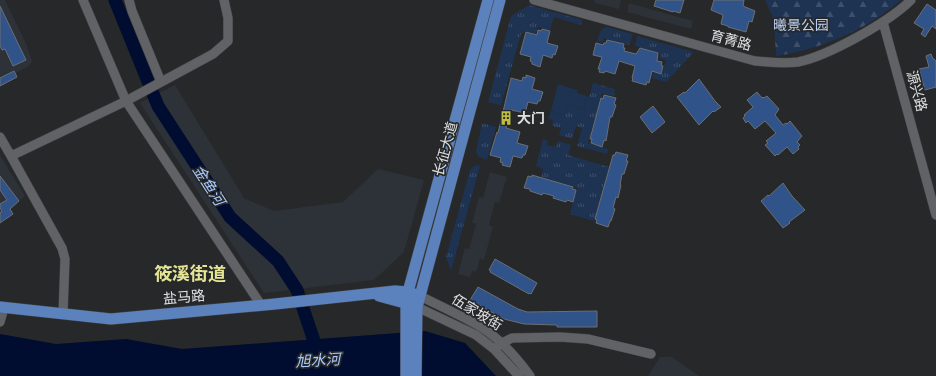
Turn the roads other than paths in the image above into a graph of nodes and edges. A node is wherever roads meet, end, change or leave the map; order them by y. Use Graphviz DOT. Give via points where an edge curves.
graph roads {
  1 [pos="83,0"];
  2 [pos="129,0"];
  3 [pos="224,0"];
  4 [pos="488,0"];
  5 [pos="500,0"];
  6 [pos="534,0"];
  7 [pos="910,0"];
  8 [pos="883,22"];
  9 [pos="161,82"];
  10 [pos="126,102"];
  11 [pos="0,137"];
  12 [pos="11,156"];
  13 [pos="936,215"];
  14 [pos="408,292"];
  15 [pos="370,294"];
  16 [pos="420,296"];
  17 [pos="261,305"];
  18 [pos="412,305"];
  19 [pos="2,307"];
  20 [pos="63,314"];
  21 [pos="411,321"];
  22 [pos="0,322"];
  23 [pos="502,343"];
  24 [pos="494,349"];
  25 [pos="652,354"];
  26 [pos="406,376"];
  27 [pos="416,376"];
  28 [pos="519,376"];
  29 [pos="530,376"];
  1 -- 10 [label="street"];
  2 -- 9 [label="street"];
  3 -- 9 [label="street" via="228,18 228,41 213,54"];
  4 -- 14 [label="main road, 长征大道"];
  5 -- 16 [label="main road, 长征大道"];
  6 -- 8 [label="street, 育菁路" via="755,61 784,64 823,53"];
  7 -- 8 [label="street, 育菁路"];
  8 -- 13 [label="street, 源兴路"];
  9 -- 10 [label="street"];
  10 -- 12 [label="street"];
  10 -- 17 [label="street"];
  11 -- 12 [label="street"];
  12 -- 20 [label="street" via="62,248 65,259"];
  14 -- 15 [label="main road, 盐马路"];
  14 -- 16 [label="main road, 盐马路"];
  14 -- 18 [label="main road, 长征大道"];
  15 -- 17 [label="main road, 盐马路"];
  15 -- 18 [label="main road"];
  16 -- 18 [label="main road, 长征大道"];
  16 -- 23 [label="street, 伍家坡街" via="482,328"];
  17 -- 20 [label="main road, 盐马路" via="111,319"];
  18 -- 21 [label="main road"];
  18 -- 24 [label="street, 伍家坡街" via="476,335"];
  19 -- 20 [label="main road, 盐马路"];
  19 -- 22 [label="street"];
  21 -- 26 [label="main road"];
  21 -- 27 [label="main road"];
  23 -- 24 [label="street"];
  23 -- 25 [label="street" via="512,338 588,338"];
  23 -- 29 [label="street, 伍家坡街"];
  24 -- 28 [label="street, 伍家坡街"];
}
